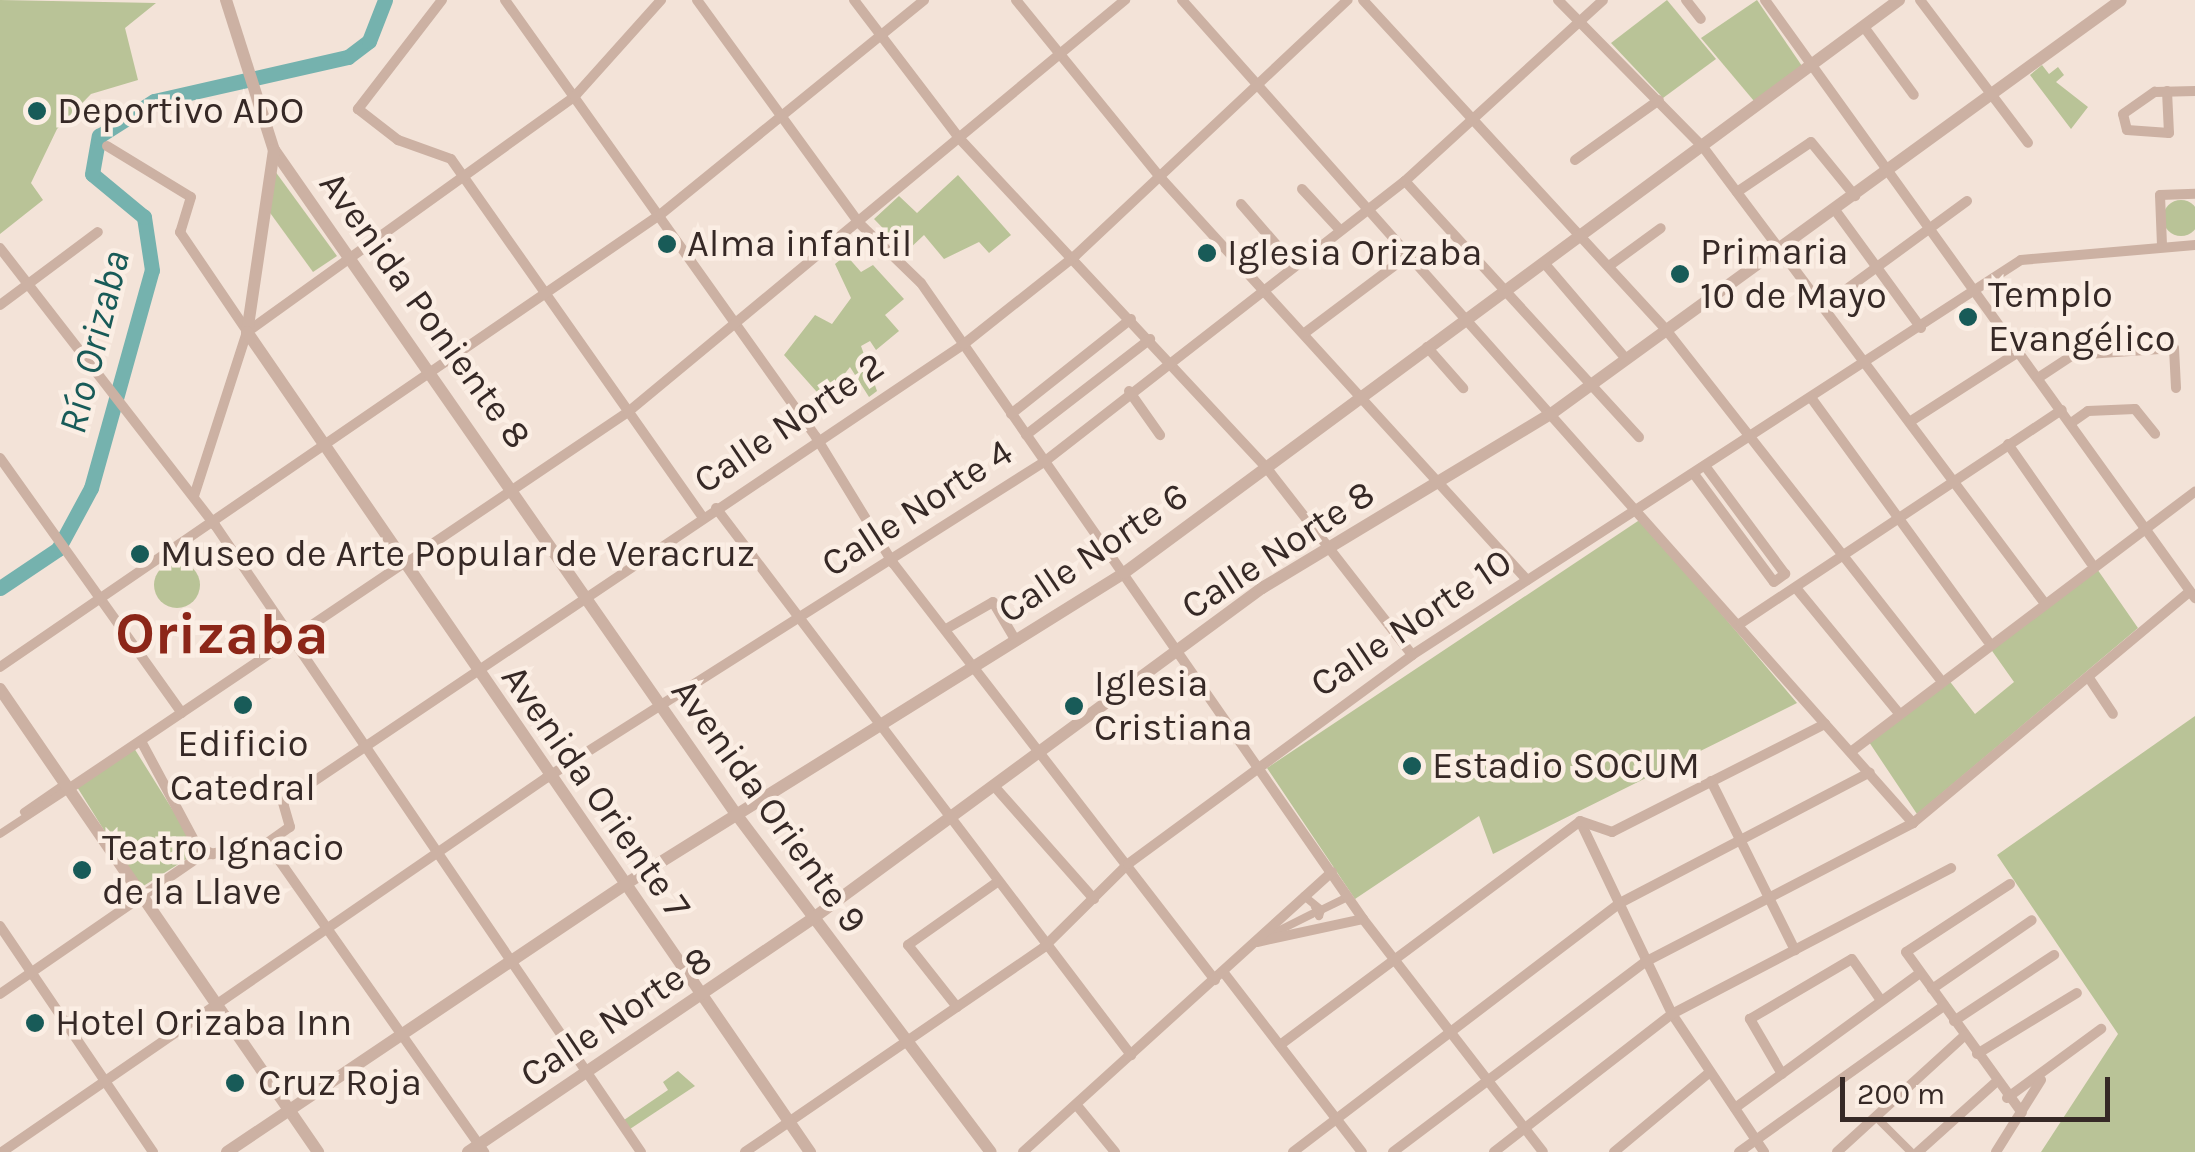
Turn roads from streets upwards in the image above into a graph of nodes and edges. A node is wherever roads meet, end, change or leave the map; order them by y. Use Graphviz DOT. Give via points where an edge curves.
graph roads {
  1 [pos="442,0"];
  2 [pos="506,0"];
  3 [pos="661,0"];
  4 [pos="697,0"];
  5 [pos="854,0"];
  6 [pos="924,0"];
  7 [pos="1016,0"];
  8 [pos="1125,0"];
  9 [pos="1182,0"];
  10 [pos="1348,0"];
  11 [pos="1363,0"];
  12 [pos="1558,0"];
  13 [pos="1604,0"];
  14 [pos="1686,0"];
  15 [pos="1765,0"];
  16 [pos="1899,0"];
  17 [pos="1920,0"];
  18 [pos="2121,0"];
  19 [pos="226,1"];
  20 [pos="1701,19"];
  21 [pos="1579,20"];
  22 [pos="1864,27"];
  23 [pos="876,38"];
  24 [pos="1058,56"];
  25 [pos="1814,66"];
  26 [pos="1255,84"];
  27 [pos="2195,90"];
  28 [pos="2167,92"];
  29 [pos="1914,94"];
  30 [pos="1992,94"];
  31 [pos="575,96"];
  32 [pos="1659,100"];
  33 [pos="782,114"];
  34 [pos="1472,122"];
  35 [pos="959,138"];
  36 [pos="2028,143"];
  37 [pos="107,146"];
  38 [pos="1702,147"];
  39 [pos="274,150"];
  40 [pos="1575,160"];
  41 [pos="1888,172"];
  42 [pos="1160,176"];
  43 [pos="465,179"];
  44 [pos="1405,181"];
  45 [pos="1302,189"];
  46 [pos="1738,192"];
  47 [pos="2195,194"];
  48 [pos="1855,196"];
  49 [pos="1967,200"];
  50 [pos="1241,204"];
  51 [pos="1369,208"];
  52 [pos="1835,210"];
  53 [pos="661,214"];
  54 [pos="859,223"];
  55 [pos="1661,228"];
  56 [pos="1929,229"];
  57 [pos="1340,230"];
  58 [pos="98,232"];
  59 [pos="1582,236"];
  60 [pos="2195,244"];
  61 [pos="2162,245"];
  62 [pos="0,248"];
  63 [pos="1782,248"];
  64 [pos="1410,254"];
  65 [pos="1074,256"];
  66 [pos="351,258"];
  67 [pos="1293,264"];
  68 [pos="1545,264"];
  69 [pos="1877,265"];
  70 [pos="1609,266"];
  71 [pos="28,284"];
  72 [pos="1264,288"];
  73 [pos="1512,288"];
  74 [pos="1978,293"];
  75 [pos="546,294"];
  76 [pos="0,304"];
  77 [pos="258,305"];
  78 [pos="1825,305"];
  79 [pos="270,313"];
  80 [pos="1466,318"];
  81 [pos="1132,319"];
  82 [pos="738,324"];
  83 [pos="1921,328"];
  84 [pos="1667,331"];
  85 [pos="247,332"];
  86 [pos="1306,332"];
  87 [pos="1150,339"];
  88 [pos="964,344"];
  89 [pos="1427,347"];
  90 [pos="2020,351"];
  91 [pos="1170,359"];
  92 [pos="1626,359"];
  93 [pos="1869,363"];
  94 [pos="430,372"];
  95 [pos="2038,378"];
  96 [pos="1593,383"];
  97 [pos="1463,388"];
  98 [pos="2176,388"];
  99 [pos="1129,392"];
  100 [pos="1361,396"];
  101 [pos="1812,400"];
  102 [pos="2062,410"];
  103 [pos="628,412"];
  104 [pos="1011,414"];
  105 [pos="1551,414"];
  106 [pos="1911,421"];
  107 [pos="2071,423"];
  108 [pos="2155,434"];
  109 [pos="1026,435"];
  110 [pos="1160,435"];
  111 [pos="1754,436"];
  112 [pos="816,437"];
  113 [pos="1639,437"];
  114 [pos="2008,444"];
  115 [pos="321,449"];
  116 [pos="0,458"];
  117 [pos="1044,462"];
  118 [pos="1705,466"];
  119 [pos="1269,471"];
  120 [pos="1694,474"];
  121 [pos="1952,480"];
  122 [pos="513,485"];
  123 [pos="1439,485"];
  124 [pos="2195,492"];
  125 [pos="194,496"];
  126 [pos="716,508"];
  127 [pos="1637,510"];
  128 [pos="704,517"];
  129 [pos="1900,517"];
  130 [pos="215,525"];
  131 [pos="2143,525"];
  132 [pos="1750,526"];
  133 [pos="1739,535"];
  134 [pos="1331,545"];
  135 [pos="1847,554"];
  136 [pos="893,563"];
  137 [pos="2091,563"];
  138 [pos="402,564"];
  139 [pos="1124,572"];
  140 [pos="1527,580"];
  141 [pos="1796,588"];
  142 [pos="2193,594"];
  143 [pos="583,596"];
  144 [pos="103,601"];
  145 [pos="2043,602"];
  146 [pos="797,619"];
  147 [pos="1741,623"];
  148 [pos="946,628"];
  149 [pos="290,638"];
  150 [pos="1016,641"];
  151 [pos="1988,641"];
  152 [pos="1178,652"];
  153 [pos="1412,655"];
  154 [pos="0,667"];
  155 [pos="970,668"];
  156 [pos="474,670"];
  157 [pos="1940,678"];
  158 [pos="2089,678"];
  159 [pos="0,689"];
  160 [pos="659,705"];
  161 [pos="1898,712"];
  162 [pos="182,714"];
  163 [pos="2114,714"];
  164 [pos="1826,724"];
  165 [pos="878,727"];
  166 [pos="142,741"];
  167 [pos="367,744"];
  168 [pos="1852,751"];
  169 [pos="1037,754"];
  170 [pos="1258,765"];
  171 [pos="1870,772"];
  172 [pos="546,778"];
  173 [pos="1711,781"];
  174 [pos="68,785"];
  175 [pos="994,786"];
  176 [pos="736,814"];
  177 [pos="949,820"];
  178 [pos="1580,821"];
  179 [pos="1913,824"];
  180 [pos="0,832"];
  181 [pos="1739,840"];
  182 [pos="266,843"];
  183 [pos="439,852"];
  184 [pos="214,854"];
  185 [pos="1128,864"];
  186 [pos="1951,868"];
  187 [pos="1332,872"];
  188 [pos="996,883"];
  189 [pos="2010,884"];
  190 [pos="624,886"];
  191 [pos="143,895"];
  192 [pos="1304,896"];
  193 [pos="1348,896"];
  194 [pos="1768,897"];
  195 [pos="1094,899"];
  196 [pos="1618,904"];
  197 [pos="1317,912"];
  198 [pos="1364,919"];
  199 [pos="812,920"];
  200 [pos="2032,920"];
  201 [pos="0,926"];
  202 [pos="326,926"];
  203 [pos="1322,929"];
  204 [pos="1272,934"];
  205 [pos="1044,947"];
  206 [pos="1795,950"];
  207 [pos="2054,955"];
  208 [pos="1392,958"];
  209 [pos="509,960"];
  210 [pos="1645,962"];
  211 [pos="31,972"];
  212 [pos="1920,973"];
  213 [pos="1220,976"];
  214 [pos="1932,989"];
  215 [pos="2077,993"];
  216 [pos="0,994"];
  217 [pos="702,996"];
  218 [pos="1880,999"];
  219 [pos="216,1003"];
  220 [pos="1944,1006"];
  221 [pos="957,1007"];
  222 [pos="1672,1014"];
  223 [pos="1954,1021"];
  224 [pos="2101,1029"];
  225 [pos="1447,1032"];
  226 [pos="400,1036"];
  227 [pos="1964,1036"];
  228 [pos="905,1044"];
  229 [pos="1280,1045"];
  230 [pos="1978,1054"];
  231 [pos="1131,1055"];
  232 [pos="590,1072"];
  233 [pos="1710,1072"];
  234 [pos="1782,1074"];
  235 [pos="104,1078"];
  236 [pos="2041,1080"];
  237 [pos="1486,1081"];
  238 [pos="1996,1082"];
  239 [pos="2007,1098"];
  240 [pos="1079,1108"];
  241 [pos="1735,1108"];
  242 [pos="290,1110"];
  243 [pos="2022,1114"];
  244 [pos="1876,1117"];
  245 [pos="1337,1120"];
  246 [pos="788,1122"];
  247 [pos="1524,1128"];
  248 [pos="1755,1140"];
  249 [pos="477,1150"];
  250 [pos="2,1152"];
  251 [pos="153,1152"];
  252 [pos="227,1152"];
  253 [pos="318,1152"];
  254 [pos="641,1152"];
  255 [pos="745,1152"];
  256 [pos="810,1152"];
  257 [pos="991,1152"];
  258 [pos="1022,1152"];
  259 [pos="1115,1152"];
  260 [pos="1294,1152"];
  261 [pos="1362,1152"];
  262 [pos="1393,1152"];
  263 [pos="1494,1152"];
  264 [pos="1543,1152"];
  265 [pos="1614,1152"];
  266 [pos="1739,1152"];
  267 [pos="1764,1152"];
  268 [pos="1837,1152"];
  269 [pos="1914,1152"];
  270 [pos="1996,1152"];
  1 -- 43 [label="street" via="356,102 398,140 445,154"];
  2 -- 31 [label="street"];
  3 -- 31 [label="street"];
  4 -- 33 [label="street"];
  5 -- 23 [label="street"];
  6 -- 23 [label="street"];
  7 -- 24 [label="street"];
  8 -- 24 [label="street"];
  9 -- 26 [label="street"];
  10 -- 26 [label="street, Calle Norte 2"];
  11 -- 34 [label="street"];
  12 -- 21 [label="street"];
  13 -- 21 [label="street, Calle Norte 4"];
  14 -- 20 [label="street"];
  15 -- 25 [label="street"];
  16 -- 22 [label="street, Calle Norte 6"];
  17 -- 30 [label="street"];
  18 -- 30 [label="street, Calle Norte 8"];
  19 -- 39 [label="street, Avenida Poniente 8" via="251,60"];
  21 -- 32 [label="street"];
  21 -- 34 [label="street, Calle Norte 4"];
  22 -- 25 [label="street, Calle Norte 6"];
  22 -- 29 [label="street"];
  23 -- 33 [label="street"];
  23 -- 35 [label="street"];
  24 -- 35 [label="street"];
  24 -- 42 [label="street"];
  25 -- 38 [label="street, Calle Norte 6"];
  25 -- 41 [label="street"];
  26 -- 42 [label="street, Calle Norte 2"];
  26 -- 51 [label="street"];
  27 -- 28 [label="street"];
  28 -- 28 [label="street" via="2127,109 2122,120 2136,135 2169,133"];
  30 -- 36 [label="street"];
  30 -- 41 [label="street, Calle Norte 8"];
  31 -- 43 [label="street"];
  31 -- 53 [label="street"];
  32 -- 38 [label="street"];
  32 -- 40 [label="street"];
  33 -- 53 [label="street"];
  33 -- 54 [label="street"];
  34 -- 44 [label="street, Calle Norte 4"];
  34 -- 59 [label="street"];
  35 -- 54 [label="street"];
  35 -- 65 [label="street"];
  37 -- 85 [label="street" via="188,193 180,224"];
  38 -- 46 [label="street"];
  38 -- 59 [label="street, Calle Norte 6"];
  39 -- 66 [label="street, Avenida Poniente 8"];
  39 -- 77 [label="street" via="254,254"];
  41 -- 48 [label="street, Calle Norte 8"];
  41 -- 56 [label="street"];
  42 -- 65 [label="street, Calle Norte 2"];
  42 -- 72 [label="street"];
  43 -- 66 [label="street"];
  43 -- 75 [label="street"];
  44 -- 51 [label="street, Calle Norte 4"];
  44 -- 73 [label="street"];
  45 -- 57 [label="street"];
  46 -- 48 [label="street" via="1811,142"];
  46 -- 63 [label="street"];
  47 -- 61 [label="street" via="2160,195"];
  48 -- 52 [label="street, Calle Norte 8"];
  49 -- 56 [label="street"];
  50 -- 67 [label="street"];
  51 -- 57 [label="street, Calle Norte 4"];
  51 -- 64 [label="street"];
  52 -- 63 [label="street, Calle Norte 8"];
  52 -- 69 [label="street"];
  53 -- 75 [label="street"];
  53 -- 82 [label="street"];
  54 -- 82 [label="street"];
  54 -- 88 [label="street" via="921,284"];
  55 -- 70 [label="street"];
  56 -- 69 [label="street"];
  56 -- 74 [label="street"];
  57 -- 67 [label="street, Calle Norte 4"];
  58 -- 71 [label="street"];
  59 -- 68 [label="street, Calle Norte 6"];
  59 -- 70 [label="street"];
  60 -- 61 [label="street, Calle Norte 10"];
  61 -- 74 [label="street, Calle Norte 10" via="2030,256"];
  62 -- 71 [label="street"];
  63 -- 78 [label="street"];
  63 -- 84 [label="street, Calle Norte 8"];
  64 -- 80 [label="street"];
  64 -- 86 [label="street"];
  65 -- 81 [label="street"];
  65 -- 88 [label="street, Calle Norte 2"];
  66 -- 79 [label="street"];
  66 -- 94 [label="street, Avenida Poniente 8"];
  67 -- 72 [label="street, Calle Norte 4"];
  68 -- 73 [label="street, Calle Norte 6"];
  68 -- 92 [label="street"];
  69 -- 78 [label="street"];
  69 -- 83 [label="street"];
  70 -- 84 [label="street"];
  71 -- 76 [label="street"];
  71 -- 125 [label="street" via="124,407 144,444"];
  72 -- 86 [label="street"];
  72 -- 91 [label="street, Calle Norte 4"];
  73 -- 80 [label="street, Calle Norte 6"];
  73 -- 96 [label="street"];
  74 -- 83 [label="street, Calle Norte 10"];
  74 -- 90 [label="street"];
  75 -- 94 [label="street"];
  75 -- 103 [label="street"];
  77 -- 79 [label="street"];
  77 -- 85 [label="street"];
  78 -- 93 [label="street"];
  79 -- 85 [label="street"];
  80 -- 89 [label="street, Calle Norte 6"];
  80 -- 105 [label="street"];
  81 -- 87 [label="street"];
  81 -- 104 [label="street"];
  82 -- 103 [label="street"];
  82 -- 112 [label="street"];
  83 -- 93 [label="street, Calle Norte 10"];
  84 -- 92 [label="street, Calle Norte 8"];
  84 -- 111 [label="street"];
  85 -- 115 [label="street, Avenida Oriente 7"];
  85 -- 125 [label="street"];
  86 -- 100 [label="street"];
  87 -- 91 [label="street"];
  87 -- 109 [label="street"];
  88 -- 104 [label="street"];
  88 -- 112 [label="street, Calle Norte 2"];
  89 -- 97 [label="street"];
  89 -- 100 [label="street, Calle Norte 6"];
  90 -- 95 [label="street"];
  90 -- 106 [label="street"];
  91 -- 99 [label="street, Calle Norte 4"];
  91 -- 119 [label="street"];
  92 -- 96 [label="street, Calle Norte 8"];
  93 -- 101 [label="street, Calle Norte 10"];
  93 -- 106 [label="street"];
  94 -- 115 [label="street"];
  94 -- 122 [label="street, Avenida Poniente 8"];
  95 -- 98 [label="street" via="2074,355 2174,348"];
  95 -- 102 [label="street"];
  96 -- 105 [label="street, Calle Norte 8"];
  96 -- 113 [label="street"];
  99 -- 110 [label="street"];
  99 -- 117 [label="street, Calle Norte 4"];
  100 -- 119 [label="street, Calle Norte 6"];
  100 -- 123 [label="street"];
  101 -- 111 [label="street, Calle Norte 10"];
  101 -- 129 [label="street"];
  102 -- 107 [label="street"];
  102 -- 114 [label="street"];
  103 -- 122 [label="street"];
  103 -- 128 [label="street"];
  104 -- 109 [label="street"];
  105 -- 123 [label="street, Calle Norte 8"];
  105 -- 127 [label="street"];
  106 -- 121 [label="street"];
  107 -- 108 [label="street" via="2088,411 2135,409"];
  107 -- 131 [label="street"];
  109 -- 117 [label="street"];
  111 -- 118 [label="street, Calle Norte 10"];
  111 -- 135 [label="street"];
  112 -- 126 [label="street, Calle Norte 2"];
  112 -- 136 [label="street"];
  114 -- 121 [label="street"];
  114 -- 137 [label="street"];
  115 -- 130 [label="street"];
  115 -- 138 [label="street, Avenida Oriente 7"];
  116 -- 144 [label="street"];
  117 -- 136 [label="street, Calle Norte 4"];
  117 -- 139 [label="street"];
  118 -- 120 [label="street, Calle Norte 10"];
  118 -- 132 [label="street"];
  119 -- 134 [label="street"];
  119 -- 139 [label="street, Calle Norte 6"];
  120 -- 127 [label="street, Calle Norte 10"];
  120 -- 133 [label="street"];
  121 -- 129 [label="street"];
  121 -- 145 [label="street"];
  122 -- 138 [label="street"];
  122 -- 143 [label="street, Avenida Oriente 9"];
  123 -- 134 [label="street, Calle Norte 8"];
  123 -- 140 [label="street"];
  124 -- 131 [label="street"];
  125 -- 130 [label="street"];
  126 -- 128 [label="street, Calle Norte 2"];
  126 -- 146 [label="street"];
  127 -- 140 [label="street, Calle Norte 10"];
  127 -- 147 [label="street"];
  128 -- 143 [label="street, Calle Norte 2"];
  129 -- 135 [label="street"];
  129 -- 151 [label="street"];
  130 -- 144 [label="street"];
  130 -- 149 [label="street"];
  131 -- 137 [label="street"];
  131 -- 142 [label="street"];
  132 -- 133 [label="street"];
  132 -- 133 [label="street" via="1785,574 1774,582"];
  134 -- 152 [label="street, Calle Norte 8"];
  134 -- 153 [label="street"];
  135 -- 141 [label="street"];
  135 -- 157 [label="street"];
  136 -- 146 [label="street, Calle Norte 4"];
  136 -- 148 [label="street"];
  137 -- 145 [label="street"];
  138 -- 149 [label="street"];
  138 -- 156 [label="street, Avenida Oriente 7"];
  139 -- 150 [label="street, Calle Norte 6"];
  139 -- 152 [label="street"];
  140 -- 153 [label="street, Calle Norte 10"];
  141 -- 147 [label="street"];
  141 -- 161 [label="street"];
  142 -- 158 [label="street"];
  143 -- 156 [label="street, Calle Norte 2"];
  143 -- 160 [label="street, Avenida Oriente 9"];
  144 -- 154 [label="street"];
  144 -- 162 [label="street"];
  145 -- 151 [label="street"];
  146 -- 160 [label="street, Calle Norte 4"];
  146 -- 165 [label="street"];
  147 -- 164 [label="street"];
  148 -- 150 [label="street" via="993,602"];
  148 -- 155 [label="street"];
  149 -- 162 [label="street"];
  149 -- 167 [label="street"];
  150 -- 155 [label="street, Calle Norte 6"];
  151 -- 157 [label="street"];
  152 -- 169 [label="street, Calle Norte 8"];
  152 -- 170 [label="street"];
  153 -- 170 [label="street, Calle Norte 10"];
  155 -- 165 [label="street, Calle Norte 6"];
  155 -- 169 [label="street"];
  156 -- 167 [label="street, Calle Norte 2"];
  156 -- 172 [label="street, Avenida Oriente 7"];
  157 -- 161 [label="street"];
  158 -- 163 [label="street"];
  158 -- 179 [label="street"];
  159 -- 174 [label="street"];
  160 -- 172 [label="street, Calle Norte 4"];
  160 -- 176 [label="street, Avenida Oriente 9"];
  161 -- 168 [label="street"];
  162 -- 166 [label="street"];
  164 -- 168 [label="street"];
  164 -- 173 [label="street"];
  165 -- 176 [label="street, Calle Norte 6"];
  165 -- 177 [label="street"];
  166 -- 174 [label="street"];
  166 -- 184 [label="street" via="198,846"];
  167 -- 182 [label="street, Calle Norte 2" via="283,802 290,827"];
  167 -- 183 [label="street"];
  168 -- 171 [label="street"];
  169 -- 175 [label="street, Calle Norte 8"];
  169 -- 185 [label="street"];
  170 -- 185 [label="street, Calle Norte 10"];
  170 -- 187 [label="street"];
  171 -- 179 [label="street"];
  171 -- 181 [label="street"];
  172 -- 183 [label="street, Calle Norte 4"];
  172 -- 190 [label="street, Avenida Oriente 7"];
  173 -- 178 [label="street" via="1612,832"];
  173 -- 181 [label="street"];
  174 -- 180 [label="street"];
  174 -- 191 [label="street"];
  175 -- 177 [label="street, Calle Norte 8"];
  175 -- 195 [label="street"];
  176 -- 190 [label="street, Calle Norte 6"];
  176 -- 199 [label="street, Avenida Oriente 9"];
  177 -- 188 [label="street"];
  177 -- 199 [label="street, Calle Norte 8"];
  178 -- 196 [label="street"];
  178 -- 208 [label="street"];
  179 -- 194 [label="street"];
  181 -- 194 [label="street"];
  181 -- 196 [label="street"];
  182 -- 184 [label="street"];
  182 -- 202 [label="street"];
  183 -- 202 [label="street, Calle Norte 4"];
  183 -- 209 [label="street"];
  184 -- 191 [label="street"];
  185 -- 195 [label="street, Calle Norte 10"];
  185 -- 213 [label="street"];
  186 -- 206 [label="street"];
  187 -- 192 [label="street"];
  187 -- 193 [label="street"];
  188 -- 205 [label="street"];
  188 -- 221 [label="street" via="908,945"];
  189 -- 212 [label="street" via="1906,952"];
  190 -- 209 [label="street, Calle Norte 6"];
  190 -- 217 [label="street, Avenida Oriente 7"];
  191 -- 211 [label="street"];
  191 -- 219 [label="street"];
  192 -- 197 [label="street"];
  192 -- 204 [label="street"];
  193 -- 197 [label="street"];
  193 -- 198 [label="street"];
  194 -- 206 [label="street"];
  194 -- 210 [label="street"];
  195 -- 205 [label="street, Calle Norte 10"];
  196 -- 210 [label="street"];
  196 -- 225 [label="street"];
  197 -- 203 [label="street"];
  197 -- 204 [label="street"];
  198 -- 203 [label="street"];
  198 -- 208 [label="street"];
  199 -- 217 [label="street, Calle Norte 8"];
  199 -- 228 [label="street, Avenida Oriente 9"];
  200 -- 214 [label="street"];
  201 -- 211 [label="street"];
  202 -- 219 [label="street, Calle Norte 4"];
  202 -- 226 [label="street"];
  203 -- 204 [label="street"];
  204 -- 213 [label="street"];
  205 -- 221 [label="street, Calle Norte 10"];
  205 -- 231 [label="street"];
  206 -- 222 [label="street"];
  207 -- 223 [label="street"];
  208 -- 225 [label="street"];
  208 -- 229 [label="street"];
  209 -- 226 [label="street, Calle Norte 6"];
  209 -- 232 [label="street"];
  210 -- 222 [label="street"];
  210 -- 237 [label="street"];
  211 -- 216 [label="street"];
  211 -- 235 [label="street"];
  212 -- 214 [label="street"];
  212 -- 218 [label="street"];
  213 -- 229 [label="street"];
  213 -- 231 [label="street"];
  214 -- 220 [label="street"];
  215 -- 230 [label="street"];
  217 -- 232 [label="street, Calle Norte 8"];
  217 -- 246 [label="street, Avenida Oriente 7"];
  218 -- 234 [label="street"];
  218 -- 234 [label="street" via="1852,959 1748,1021"];
  219 -- 235 [label="street, Calle Norte 4"];
  219 -- 242 [label="street"];
  220 -- 223 [label="street"];
  220 -- 248 [label="street"];
  221 -- 228 [label="street, Calle Norte 10"];
  222 -- 233 [label="street"];
  222 -- 247 [label="street"];
  223 -- 227 [label="street"];
  224 -- 236 [label="street"];
  225 -- 237 [label="street"];
  225 -- 245 [label="street"];
  226 -- 242 [label="street, Calle Norte 6"];
  226 -- 249 [label="street"];
  227 -- 230 [label="street"];
  227 -- 244 [label="street"];
  228 -- 246 [label="street, Calle Norte 10"];
  228 -- 257 [label="street, Avenida Oriente 9"];
  229 -- 245 [label="street"];
  230 -- 238 [label="street"];
  231 -- 240 [label="street"];
  232 -- 249 [label="street, Calle Norte 8"];
  232 -- 254 [label="street"];
  233 -- 241 [label="street"];
  233 -- 265 [label="street"];
  234 -- 241 [label="street"];
  235 -- 250 [label="street, Calle Norte 4"];
  235 -- 251 [label="street"];
  236 -- 239 [label="street"];
  236 -- 243 [label="street"];
  237 -- 247 [label="street"];
  237 -- 262 [label="street"];
  238 -- 239 [label="street"];
  238 -- 269 [label="street"];
  239 -- 243 [label="street"];
  240 -- 258 [label="street"];
  240 -- 259 [label="street"];
  241 -- 248 [label="street"];
  242 -- 252 [label="street, Calle Norte 6"];
  242 -- 253 [label="street"];
  243 -- 270 [label="street"];
  244 -- 268 [label="street"];
  244 -- 269 [label="street"];
  245 -- 260 [label="street"];
  245 -- 261 [label="street"];
  246 -- 255 [label="street, Calle Norte 10"];
  246 -- 256 [label="street, Avenida Oriente 7"];
  247 -- 263 [label="street"];
  247 -- 264 [label="street"];
  248 -- 266 [label="street"];
  248 -- 267 [label="street"];
}
